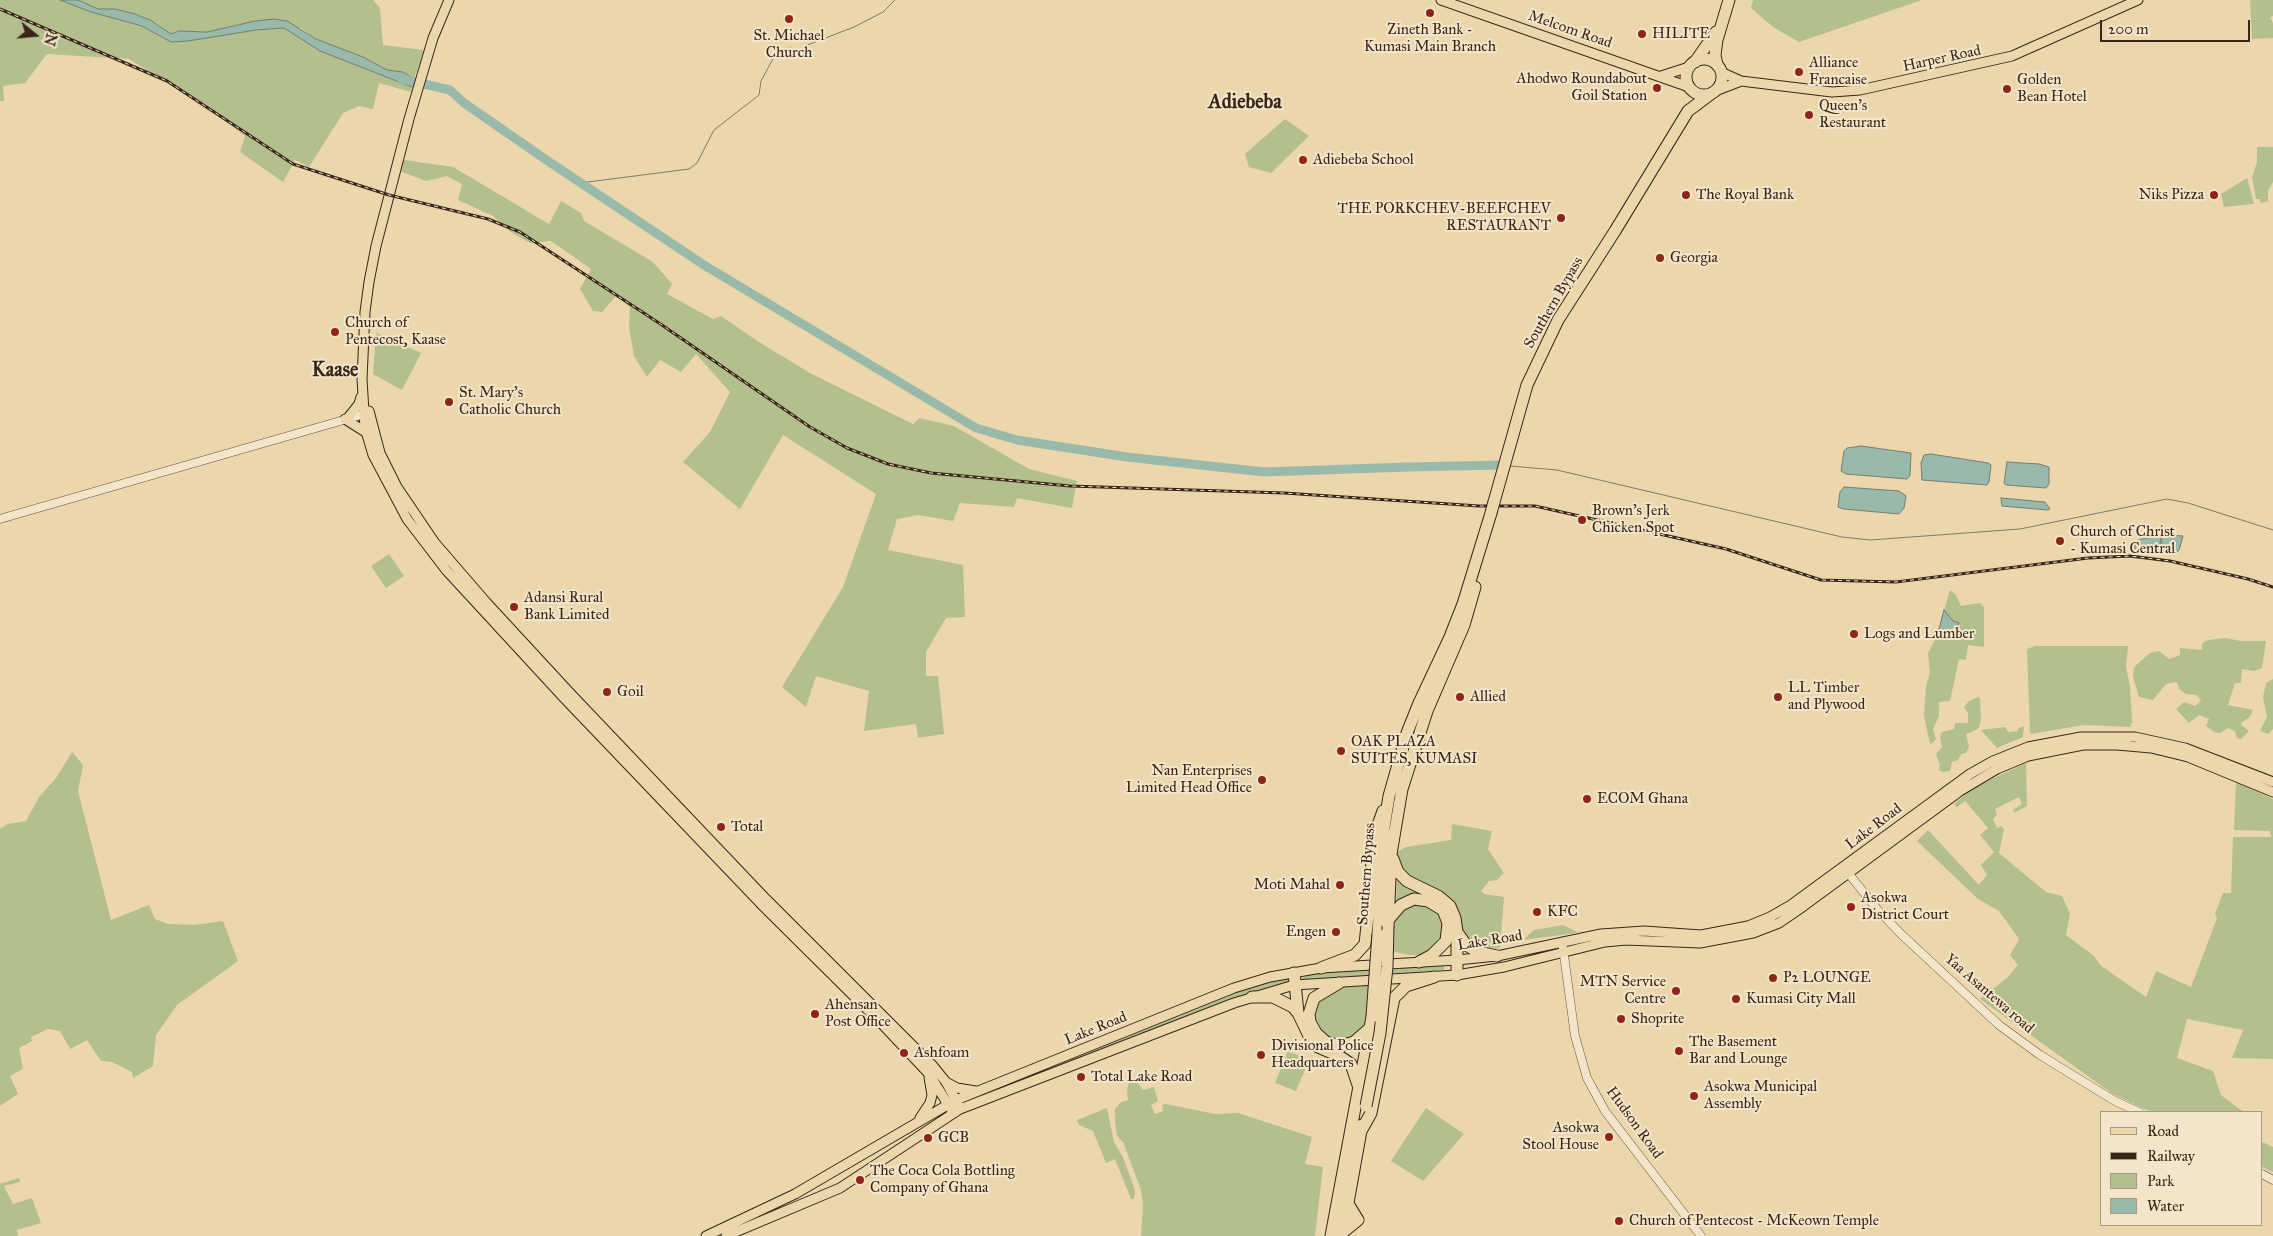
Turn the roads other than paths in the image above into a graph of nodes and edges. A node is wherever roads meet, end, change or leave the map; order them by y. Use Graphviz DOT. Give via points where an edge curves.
graph roads {
  1 [pos="449,0"];
  2 [pos="1441,0"];
  3 [pos="1729,0"];
  4 [pos="2138,0"];
  5 [pos="1720,26"];
  6 [pos="1692,64"];
  7 [pos="1719,69"];
  8 [pos="1661,76"];
  9 [pos="1741,81"];
  10 [pos="1690,88"];
  11 [pos="1713,92"];
  12 [pos="1688,111"];
  13 [pos="363,374"];
  14 [pos="362,394"];
  15 [pos="366,413"];
  16 [pos="346,419"];
  17 [pos="367,433"];
  18 [pos="0,519"];
  19 [pos="1467,603"];
  20 [pos="2273,782"];
  21 [pos="2273,792"];
  22 [pos="1389,796"];
  23 [pos="1392,854"];
  24 [pos="1846,871"];
  25 [pos="1388,924"];
  26 [pos="1457,932"];
  27 [pos="1562,943"];
  28 [pos="1564,953"];
  29 [pos="1497,956"];
  30 [pos="1457,960"];
  31 [pos="1419,962"];
  32 [pos="1321,968"];
  33 [pos="1294,972"];
  34 [pos="1456,975"];
  35 [pos="1434,977"];
  36 [pos="1339,983"];
  37 [pos="1294,985"];
  38 [pos="1252,997"];
  39 [pos="1298,1012"];
  40 [pos="1372,1022"];
  41 [pos="929,1074"];
  42 [pos="946,1082"];
  43 [pos="1359,1087"];
  44 [pos="976,1092"];
  45 [pos="952,1102"];
  46 [pos="957,1111"];
  47 [pos="2137,1111"];
  48 [pos="918,1121"];
  49 [pos="1361,1131"];
  50 [pos="1338,1235"];
  51 [pos="706,1236"];
  52 [pos="726,1236"];
  53 [pos="1701,1236"];
  1 -- 13 [label="main road" via="419,84 374,257 365,312"];
  2 -- 8 [label="main road, Melcom Road"];
  3 -- 5 [label="highway"];
  4 -- 9 [label="main road, Harper Road" via="2012,56 1860,90 1832,92"];
  5 -- 6 [label="highway"];
  5 -- 7 [label="highway" via="1716,50"];
  6 -- 7 [label="highway" via="1707,59"];
  6 -- 8 [label="main road"];
  6 -- 10 [label="highway" via="1686,77"];
  7 -- 9 [label="main road, Harper Road"];
  7 -- 11 [label="highway" via="1721,83"];
  8 -- 10 [label="main road, Melcom Road"];
  9 -- 11 [label="main road, Harper Road"];
  10 -- 11 [label="highway" via="1698,94"];
  10 -- 12 [label="highway, Southern Bypass"];
  11 -- 12 [label="highway, Southern Bypass"];
  12 -- 19 [label="highway, Southern Bypass" via="1554,328 1530,377"];
  13 -- 14 [label="main road"];
  13 -- 15 [label="main road"];
  14 -- 15 [label="main road"];
  14 -- 16 [label="main road" via="359,404"];
  15 -- 16 [label="street"];
  15 -- 17 [label="main road"];
  15 -- 42 [label="main road" via="380,453 397,486 463,576 760,893 913,1044"];
  16 -- 17 [label="main road"];
  16 -- 18 [label="street"];
  17 -- 41 [label="main road" via="373,456 407,519 446,570 761,904"];
  19 -- 22 [label="highway, Southern Bypass" via="1419,703"];
  19 -- 23 [label="highway, Southern Bypass" via="1450,661 1427,711 1409,763"];
  20 -- 24 [label="main road, Lake Road" via="2204,754 2151,740 2107,736 2054,741 2016,752 1970,774"];
  21 -- 24 [label="main road, Lake Road" via="2200,761 2161,750 2107,744 2057,749 2028,756 1985,775"];
  22 -- 32 [label="highway" via="1373,839 1365,944 1355,955"];
  22 -- 40 [label="highway, Southern Bypass, bridge" via="1384,827"];
  23 -- 25 [label="highway, Southern Bypass"];
  23 -- 26 [label="highway" via="1398,872 1407,881 1438,896 1450,906 1456,918"];
  24 -- 27 [label="main road, Lake Road" via="1770,917 1748,926 1701,935 1644,931 1601,934"];
  24 -- 28 [label="main road, Lake Road" via="1779,923 1754,933 1700,943 1626,940"];
  24 -- 47 [label="street, Yaa Asantewa road" via="1900,934 1999,1024 2040,1056"];
  25 -- 31 [label="highway" via="1396,909 1408,901 1421,899 1442,910 1448,922 1446,940 1432,955"];
  25 -- 49 [label="highway, Southern Bypass, bridge" via="1386,988"];
  26 -- 29 [label="highway" via="1470,948"];
  26 -- 30 [label="highway"];
  27 -- 28 [label="street, Hudson Road"];
  27 -- 29 [label="main road, Lake Road"];
  28 -- 34 [label="main road, Lake Road"];
  28 -- 53 [label="street, Hudson Road" via="1575,1036 1587,1078 1605,1111"];
  29 -- 30 [label="main road, Lake Road"];
  30 -- 31 [label="main road, Lake Road"];
  30 -- 34 [label="highway"];
  31 -- 32 [label="main road, Lake Road"];
  32 -- 33 [label="main road, Lake Road"];
  33 -- 37 [label="highway"];
  33 -- 44 [label="main road, Lake Road" via="1234,988"];
  34 -- 35 [label="main road, Lake Road"];
  35 -- 36 [label="main road, Lake Road"];
  35 -- 49 [label="highway" via="1406,986 1394,998 1371,1113"];
  36 -- 37 [label="main road, Lake Road"];
  36 -- 40 [label="highway" via="1314,998 1309,1014 1316,1033 1326,1042 1340,1046 1354,1042"];
  37 -- 38 [label="main road, Lake Road"];
  37 -- 39 [label="highway"];
  38 -- 39 [label="highway" via="1273,997"];
  38 -- 46 [label="main road, Lake Road"];
  39 -- 43 [label="highway" via="1312,1042 1351,1064"];
  40 -- 43 [label="highway, Southern Bypass"];
  41 -- 45 [label="main road"];
  41 -- 48 [label="main road" via="932,1095"];
  42 -- 44 [label="main road"];
  42 -- 45 [label="main road"];
  43 -- 50 [label="highway, Southern Bypass"];
  44 -- 45 [label="main road, Lake Road"];
  45 -- 46 [label="main road"];
  45 -- 48 [label="main road, Lake Road"];
  46 -- 52 [label="main road, Lake Road" via="840,1188"];
  48 -- 51 [label="main road, Lake Road" via="886,1143 795,1194"];
  49 -- 50 [label="highway, Southern Bypass"];
}
